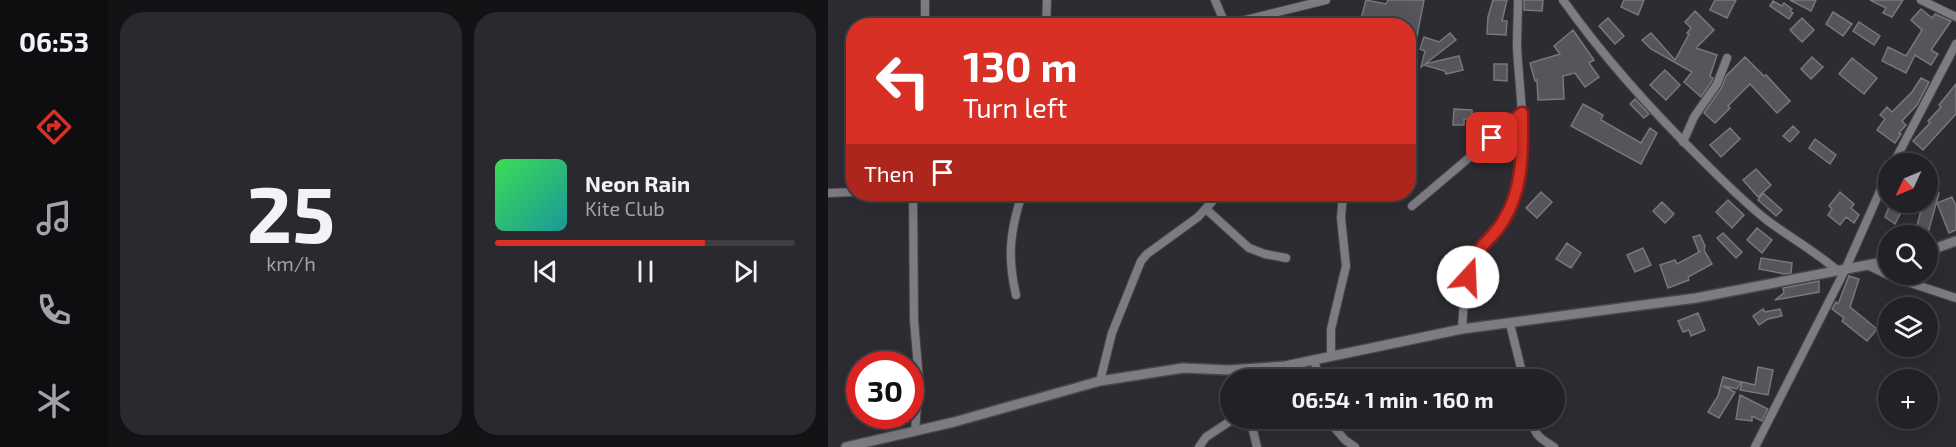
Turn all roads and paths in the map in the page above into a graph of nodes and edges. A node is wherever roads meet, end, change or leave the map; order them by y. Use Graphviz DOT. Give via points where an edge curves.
graph roads {
  1 [pos="925,0"];
  2 [pos="1047,0"];
  3 [pos="1215,0"];
  4 [pos="1326,0"];
  5 [pos="1518,0"];
  6 [pos="1563,0"];
  7 [pos="1921,0"];
  8 [pos="1956,17"];
  9 [pos="925,18"];
  10 [pos="1047,18"];
  11 [pos="1222,18"];
  12 [pos="1253,18"];
  13 [pos="1956,44"];
  14 [pos="1727,58"];
  15 [pos="1522,113"];
  16 [pos="1683,142"];
  17 [pos="1899,153"];
  18 [pos="846,192"];
  19 [pos="828,193"];
  20 [pos="1878,194"];
  21 [pos="913,201"];
  22 [pos="1020,201"];
  23 [pos="1213,201"];
  24 [pos="1342,201"];
  25 [pos="1412,206"];
  26 [pos="1206,209"];
  27 [pos="1956,241"];
  28 [pos="1938,247"];
  29 [pos="1286,258"];
  30 [pos="1878,264"];
  31 [pos="1869,266"];
  32 [pos="1841,271"];
  33 [pos="1016,295"];
  34 [pos="1956,298"];
  35 [pos="1510,324"];
  36 [pos="1462,329"];
  37 [pos="1331,355"];
  38 [pos="1315,359"];
  39 [pos="1260,368"];
  40 [pos="1316,369"];
  41 [pos="1521,369"];
  42 [pos="1100,381"];
  43 [pos="1220,428"];
  44 [pos="1253,429"];
  45 [pos="1335,429"];
  46 [pos="1534,429"];
  47 [pos="915,431"];
  48 [pos="846,447"];
  49 [pos="1199,447"];
  50 [pos="1257,447"];
  51 [pos="1355,447"];
  52 [pos="1554,447"];
  53 [pos="1755,447"];
  1 -- 9 [label="street"];
  2 -- 10 [label="street"];
  3 -- 11 [label="street"];
  4 -- 12 [label="street"];
  5 -- 15 [label="street"];
  6 -- 16 [label="street" via="1593,43"];
  7 -- 8 [label="street"];
  13 -- 17 [label="street"];
  14 -- 16 [label="street" via="1717,84 1694,117"];
  15 -- 25 [label="street"];
  15 -- 36 [label="street" via="1521,171 1514,201 1470,265"];
  16 -- 32 [label="street" via="1758,213"];
  18 -- 19 [label="street"];
  20 -- 32 [label="street"];
  21 -- 47 [label="street" via="914,320 919,380"];
  22 -- 33 [label="street" via="1010,249"];
  23 -- 26 [label="street"];
  24 -- 37 [label="street" via="1346,266 1331,329"];
  26 -- 29 [label="street" via="1249,248"];
  26 -- 42 [label="street" via="1141,261 1112,333"];
  27 -- 28 [label="street"];
  30 -- 31 [label="street"];
  31 -- 32 [label="street"];
  31 -- 34 [label="street"];
  32 -- 35 [label="street" via="1696,298"];
  32 -- 53 [label="street"];
  35 -- 36 [label="street"];
  35 -- 41 [label="street"];
  36 -- 37 [label="street"];
  37 -- 38 [label="street"];
  38 -- 39 [label="street"];
  38 -- 40 [label="street"];
  39 -- 42 [label="street" via="1183,368"];
  42 -- 47 [label="street"];
  43 -- 49 [label="street"];
  44 -- 50 [label="street"];
  45 -- 51 [label="street"];
  46 -- 52 [label="street"];
  47 -- 48 [label="street"];
}
